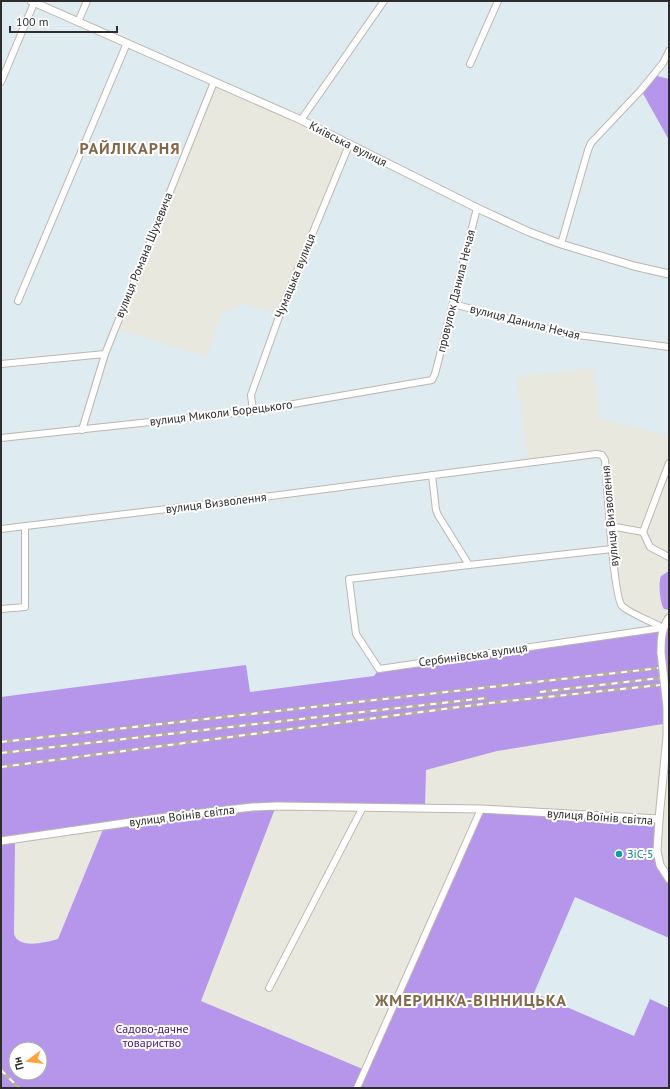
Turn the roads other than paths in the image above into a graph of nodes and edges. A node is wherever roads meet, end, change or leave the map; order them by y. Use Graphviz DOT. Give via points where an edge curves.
graph roads {
  1 [pos="87,1"];
  2 [pos="384,1"];
  3 [pos="498,1"];
  4 [pos="33,2"];
  5 [pos="78,22"];
  6 [pos="127,43"];
  7 [pos="669,51"];
  8 [pos="470,64"];
  9 [pos="1,82"];
  10 [pos="214,82"];
  11 [pos="301,120"];
  12 [pos="349,145"];
  13 [pos="477,208"];
  14 [pos="561,244"];
  15 [pos="669,274"];
  16 [pos="18,301"];
  17 [pos="453,304"];
  18 [pos="669,347"];
  19 [pos="105,354"];
  20 [pos="1,364"];
  21 [pos="435,374"];
  22 [pos="253,411"];
  23 [pos="82,430"];
  24 [pos="1,438"];
  25 [pos="669,463"];
  26 [pos="432,475"];
  27 [pos="25,526"];
  28 [pos="610,526"];
  29 [pos="1,529"];
  30 [pos="643,532"];
  31 [pos="612,549"];
  32 [pos="669,557"];
  33 [pos="469,565"];
  34 [pos="1,609"];
  35 [pos="669,618"];
  36 [pos="666,626"];
  37 [pos="668,723"];
  38 [pos="363,807"];
  39 [pos="481,809"];
  40 [pos="659,819"];
  41 [pos="1,841"];
  42 [pos="669,879"];
  43 [pos="269,988"];
  44 [pos="357,1088"];
  1 -- 5 [label="street"];
  2 -- 11 [label="street"];
  3 -- 8 [label="street"];
  4 -- 5 [label="street, Київська вулиця"];
  4 -- 9 [label="street"];
  5 -- 6 [label="street, Київська вулиця"];
  6 -- 10 [label="street, Київська вулиця"];
  6 -- 16 [label="street"];
  7 -- 14 [label="street" via="663,64 641,90 591,143"];
  10 -- 11 [label="street, Київська вулиця"];
  10 -- 19 [label="street, вулиця Романа Шухевича"];
  11 -- 12 [label="street, Київська вулиця"];
  12 -- 13 [label="street, Київська вулиця"];
  12 -- 22 [label="street, Чумацька вулиця" via="285,300 251,394"];
  13 -- 14 [label="street, Київська вулиця"];
  13 -- 17 [label="street, провулок Данила Нечая"];
  14 -- 15 [label="street, Київська вулиця"];
  17 -- 18 [label="street, вулиця Данила Нечая" via="563,333"];
  17 -- 21 [label="street, провулок Данила Нечая"];
  19 -- 20 [label="street"];
  19 -- 23 [label="street, вулиця Романа Шухевича"];
  21 -- 22 [label="street, вулиця Миколи Борецького" via="430,381"];
  22 -- 23 [label="street, вулиця Миколи Борецького"];
  23 -- 24 [label="street, вулиця Миколи Борецького"];
  25 -- 30 [label="street"];
  26 -- 27 [label="street, вулиця Визволення"];
  26 -- 28 [label="street, вулиця Визволення" via="602,455 605,460"];
  26 -- 33 [label="street" via="438,516"];
  27 -- 29 [label="street, вулиця Визволення"];
  27 -- 34 [label="street" via="25,607"];
  28 -- 30 [label="street"];
  28 -- 31 [label="street, вулиця Визволення"];
  30 -- 32 [label="street" via="650,547"];
  31 -- 33 [label="street"];
  31 -- 36 [label="street, вулиця Визволення" via="618,597 622,605"];
  33 -- 36 [label="street, Сербинівська вулиця" via="349,579 356,634 379,669"];
  35 -- 36 [label="street"];
  36 -- 37 [label="street, bridge" via="661,640 661,653"];
  37 -- 40 [label="street"];
  38 -- 39 [label="street, вулиця Воїнів світла"];
  38 -- 41 [label="street, вулиця Воїнів світла" via="246,808"];
  38 -- 43 [label="street"];
  39 -- 40 [label="street, вулиця Воїнів світла"];
  39 -- 44 [label="street"];
  40 -- 42 [label="street, вулиця Воїнів світла" via="658,859"];
}
